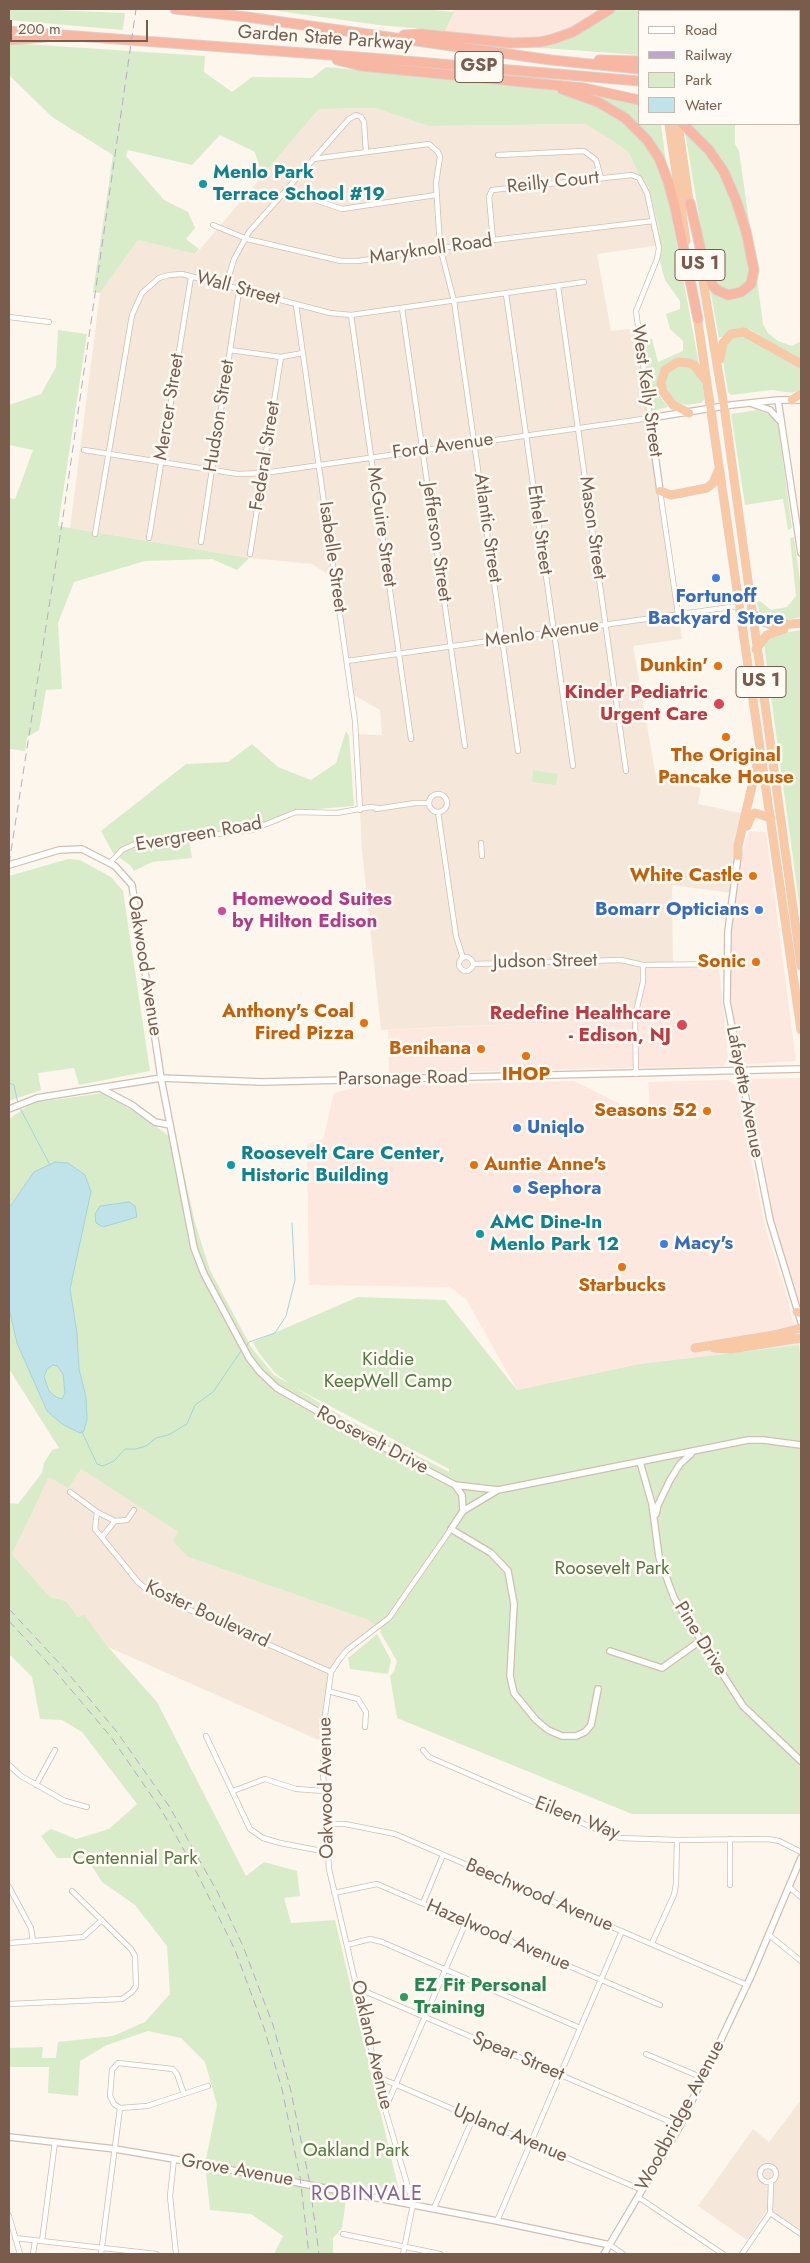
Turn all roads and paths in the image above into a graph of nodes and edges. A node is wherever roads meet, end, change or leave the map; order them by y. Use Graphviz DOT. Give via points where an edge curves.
graph roads {
  1 [pos="175,9"];
  2 [pos="610,9"];
  3 [pos="9,31"];
  4 [pos="60,35"];
  5 [pos="386,36"];
  6 [pos="9,40"];
  7 [pos="318,54"];
  8 [pos="551,60"];
  9 [pos="638,61"];
  10 [pos="638,69"];
  11 [pos="638,81"];
  12 [pos="548,85"];
  13 [pos="638,100"];
  14 [pos="669,125"];
  15 [pos="678,125"];
  16 [pos="684,125"];
  17 [pos="366,152"];
  18 [pos="498,155"];
  19 [pos="314,160"];
  20 [pos="636,175"];
  21 [pos="601,178"];
  22 [pos="286,190"];
  23 [pos="436,195"];
  24 [pos="690,203"];
  25 [pos="653,221"];
  26 [pos="213,225"];
  27 [pos="245,238"];
  28 [pos="493,240"];
  29 [pos="440,247"];
  30 [pos="191,277"];
  31 [pos="584,282"];
  32 [pos="226,286"];
  33 [pos="558,286"];
  34 [pos="239,291"];
  35 [pos="506,294"];
  36 [pos="454,301"];
  37 [pos="296,305"];
  38 [pos="402,308"];
  39 [pos="351,315"];
  40 [pos="9,317"];
  41 [pos="698,319"];
  42 [pos="49,322"];
  43 [pos="230,350"];
  44 [pos="303,353"];
  45 [pos="281,357"];
  46 [pos="801,364"];
  47 [pos="719,376"];
  48 [pos="708,383"];
  49 [pos="801,394"];
  50 [pos="778,400"];
  51 [pos="792,400"];
  52 [pos="801,400"];
  53 [pos="752,403"];
  54 [pos="724,406"];
  55 [pos="712,408"];
  56 [pos="689,413"];
  57 [pos="650,418"];
  58 [pos="783,425"];
  59 [pos="578,428"];
  60 [pos="526,435"];
  61 [pos="475,443"];
  62 [pos="84,450"];
  63 [pos="423,450"];
  64 [pos="110,454"];
  65 [pos="371,458"];
  66 [pos="161,462"];
  67 [pos="319,465"];
  68 [pos="718,466"];
  69 [pos="212,470"];
  70 [pos="264,473"];
  71 [pos="660,491"];
  72 [pos="95,534"];
  73 [pos="149,538"];
  74 [pos="201,542"];
  75 [pos="801,553"];
  76 [pos="250,554"];
  77 [pos="738,606"];
  78 [pos="751,611"];
  79 [pos="678,614"];
  80 [pos="801,623"];
  81 [pos="606,624"];
  82 [pos="801,627"];
  83 [pos="554,632"];
  84 [pos="502,640"];
  85 [pos="450,647"];
  86 [pos="756,649"];
  87 [pos="399,654"];
  88 [pos="347,661"];
  89 [pos="411,739"];
  90 [pos="465,746"];
  91 [pos="760,748"];
  92 [pos="518,751"];
  93 [pos="573,766"];
  94 [pos="626,770"];
  95 [pos="429,803"];
  96 [pos="360,810"];
  97 [pos="438,812"];
  98 [pos="771,818"];
  99 [pos="481,843"];
  100 [pos="482,856"];
  101 [pos="738,856"];
  102 [pos="110,863"];
  103 [pos="9,865"];
  104 [pos="730,911"];
  105 [pos="674,913"];
  106 [pos="799,941"];
  107 [pos="463,958"];
  108 [pos="473,964"];
  109 [pos="727,964"];
  110 [pos="643,966"];
  111 [pos="801,966"];
  112 [pos="801,1030"];
  113 [pos="801,1069"];
  114 [pos="740,1072"];
  115 [pos="636,1074"];
  116 [pos="161,1078"];
  117 [pos="100,1088"];
  118 [pos="9,1109"];
  119 [pos="170,1125"];
  120 [pos="799,1313"];
  121 [pos="801,1322"];
  122 [pos="798,1329"];
  123 [pos="801,1338"];
  124 [pos="801,1445"];
  125 [pos="695,1452"];
  126 [pos="640,1462"];
  127 [pos="456,1485"];
  128 [pos="498,1490"];
  129 [pos="70,1492"];
  130 [pos="134,1510"];
  131 [pos="463,1511"];
  132 [pos="97,1512"];
  133 [pos="115,1521"];
  134 [pos="655,1523"];
  135 [pos="452,1530"];
  136 [pos="102,1538"];
  137 [pos="700,1641"];
  138 [pos="610,1651"];
  139 [pos="331,1672"];
  140 [pos="598,1689"];
  141 [pos="328,1691"];
  142 [pos="365,1727"];
  143 [pos="206,1736"];
  144 [pos="55,1750"];
  145 [pos="423,1750"];
  146 [pos="801,1761"];
  147 [pos="9,1765"];
  148 [pos="36,1785"];
  149 [pos="233,1791"];
  150 [pos="324,1791"];
  151 [pos="87,1807"];
  152 [pos="326,1824"];
  153 [pos="730,1838"];
  154 [pos="677,1840"];
  155 [pos="327,1852"];
  156 [pos="801,1852"];
  157 [pos="443,1855"];
  158 [pos="801,1858"];
  159 [pos="332,1885"];
  160 [pos="730,1885"];
  161 [pos="9,1887"];
  162 [pos="788,1887"];
  163 [pos="72,1891"];
  164 [pos="334,1893"];
  165 [pos="801,1897"];
  166 [pos="423,1903"];
  167 [pos="102,1920"];
  168 [pos="466,1922"];
  169 [pos="622,1931"];
  170 [pos="769,1935"];
  171 [pos="33,1941"];
  172 [pos="9,1943"];
  173 [pos="652,1943"];
  174 [pos="347,1945"];
  175 [pos="801,1961"];
  176 [pos="446,1970"];
  177 [pos="600,1980"];
  178 [pos="747,1985"];
  179 [pos="357,1988"];
  180 [pos="9,2004"];
  181 [pos="660,2005"];
  182 [pos="425,2018"];
  183 [pos="580,2028"];
  184 [pos="646,2054"];
  185 [pos="560,2075"];
  186 [pos="378,2077"];
  187 [pos="703,2078"];
  188 [pos="396,2085"];
  189 [pos="208,2086"];
  190 [pos="184,2094"];
  191 [pos="120,2108"];
  192 [pos="386,2109"];
  193 [pos="473,2118"];
  194 [pos="680,2126"];
  195 [pos="9,2136"];
  196 [pos="55,2142"];
  197 [pos="531,2143"];
  198 [pos="115,2149"];
  199 [pos="174,2159"];
  200 [pos="771,2182"];
  201 [pos="642,2190"];
  202 [pos="638,2197"];
  203 [pos="413,2204"];
  204 [pos="434,2208"];
  205 [pos="770,2213"];
  206 [pos="9,2216"];
  207 [pos="497,2221"];
  208 [pos="343,2234"];
  209 [pos="801,2234"];
  210 [pos="15,2238"];
  211 [pos="35,2240"];
  212 [pos="42,2241"];
  213 [pos="610,2245"];
  214 [pos="404,2247"];
  215 [pos="102,2248"];
  216 [pos="20,2254"];
  217 [pos="33,2254"];
  218 [pos="101,2254"];
  219 [pos="156,2254"];
  220 [pos="176,2254"];
  221 [pos="403,2254"];
  222 [pos="440,2254"];
  223 [pos="604,2254"];
  224 [pos="623,2254"];
  225 [pos="723,2254"];
  226 [pos="742,2254"];
  1 -- 5 [label="highway, Garden State Parkway / GSP"];
  2 -- 5 [label="highway" via="573,32 540,42 512,43 421,34"];
  3 -- 4 [label="highway, Garden State Parkway / GSP"];
  4 -- 6 [label="highway"];
  4 -- 7 [label="highway, Garden State Parkway / GSP"];
  5 -- 8 [label="highway, Garden State Parkway / GSP"];
  7 -- 11 [label="highway, Garden State Parkway / GSP"];
  7 -- 12 [label="highway" via="361,66"];
  8 -- 9 [label="highway"];
  8 -- 10 [label="highway, Garden State Parkway / GSP"];
  12 -- 13 [label="highway" via="584,88"];
  12 -- 41 [label="highway" via="607,106 633,125 654,150 664,169 673,200"];
  14 -- 41 [label="highway, US 1"];
  15 -- 24 [label="highway, US 1"];
  16 -- 24 [label="highway" via="717,162 736,200 753,262 754,277 747,289 728,295 713,286 704,264"];
  17 -- 19 [label="street"];
  17 -- 19 [label="street" via="364,128 361,117 356,115"];
  17 -- 23 [label="street, Atlantic Street" via="429,144 434,147 440,157"];
  18 -- 21 [label="street" via="589,153 596,160"];
  19 -- 22 [label="street"];
  20 -- 21 [label="street, Reilly Court"];
  20 -- 25 [label="street, West Kelly Street" via="647,194"];
  21 -- 28 [label="street, Reilly Court" via="492,190 489,197"];
  22 -- 23 [label="street" via="342,209"];
  22 -- 27 [label="street"];
  23 -- 29 [label="street, Atlantic Street"];
  24 -- 47 [label="highway, US 1"];
  25 -- 28 [label="street, Maryknoll Road"];
  25 -- 57 [label="street, West Kelly Street" via="659,253 636,318"];
  26 -- 27 [label="street, Maryknoll Road"];
  27 -- 29 [label="street, Maryknoll Road" via="341,261"];
  27 -- 32 [label="street"];
  28 -- 29 [label="street, Maryknoll Road"];
  29 -- 36 [label="street, Atlantic Street"];
  30 -- 32 [label="street, Wall Street"];
  30 -- 64 [label="street, Wall Street" via="169,275 159,278 136,302"];
  30 -- 66 [label="street, Mercer Street"];
  31 -- 33 [label="street, Wall Street"];
  32 -- 34 [label="street, Wall Street"];
  33 -- 35 [label="street, Wall Street"];
  33 -- 59 [label="street, Mason Street"];
  34 -- 37 [label="street, Wall Street"];
  34 -- 43 [label="street, Hudson Street"];
  35 -- 36 [label="street, Wall Street"];
  35 -- 60 [label="street, Ethel Street"];
  36 -- 38 [label="street, Wall Street"];
  36 -- 61 [label="street, Atlantic Street"];
  37 -- 39 [label="street, Wall Street"];
  37 -- 44 [label="street, Isabelle Street"];
  38 -- 39 [label="street, Wall Street"];
  38 -- 63 [label="street, Jefferson Street"];
  39 -- 65 [label="street, McGuire Street"];
  40 -- 42 [label="street"];
  41 -- 48 [label="highway, US 1"];
  43 -- 45 [label="street"];
  43 -- 69 [label="street, Hudson Street"];
  44 -- 45 [label="street"];
  44 -- 67 [label="street, Isabelle Street"];
  45 -- 70 [label="street, Federal Street"];
  46 -- 47 [label="highway" via="750,334 737,332 727,338 720,349"];
  47 -- 54 [label="highway, US 1"];
  48 -- 55 [label="highway, US 1"];
  48 -- 56 [label="highway" via="689,363 678,362 665,370 661,383 663,392 673,405"];
  49 -- 51 [label="highway"];
  50 -- 51 [label="street, Ford Avenue"];
  50 -- 53 [label="street, Ford Avenue"];
  50 -- 58 [label="street"];
  51 -- 52 [label="street, Ford Avenue"];
  53 -- 54 [label="street, Ford Avenue"];
  53 -- 58 [label="street" via="770,410"];
  54 -- 55 [label="street, Ford Avenue"];
  54 -- 78 [label="highway, US 1"];
  55 -- 56 [label="street, Ford Avenue"];
  55 -- 68 [label="highway, US 1"];
  56 -- 57 [label="street, Ford Avenue"];
  57 -- 59 [label="street, Ford Avenue"];
  57 -- 71 [label="street, West Kelly Street"];
  58 -- 75 [label="street"];
  59 -- 60 [label="street, Ford Avenue"];
  59 -- 81 [label="street, Mason Street"];
  60 -- 61 [label="street, Ford Avenue"];
  60 -- 83 [label="street, Ethel Street"];
  61 -- 63 [label="street, Ford Avenue"];
  61 -- 84 [label="street, Atlantic Street"];
  62 -- 64 [label="street, Ford Avenue"];
  63 -- 65 [label="street, Ford Avenue"];
  63 -- 85 [label="street, Jefferson Street"];
  64 -- 66 [label="street, Ford Avenue"];
  64 -- 72 [label="street, Wall Street"];
  65 -- 67 [label="street, Ford Avenue"];
  65 -- 87 [label="street, McGuire Street"];
  66 -- 69 [label="street, Ford Avenue"];
  66 -- 73 [label="street, Mercer Street"];
  67 -- 70 [label="street, Ford Avenue"];
  67 -- 88 [label="street, Isabelle Street"];
  68 -- 71 [label="highway" via="717,476 707,488 671,495"];
  68 -- 77 [label="highway, US 1"];
  69 -- 70 [label="street, Ford Avenue"];
  69 -- 74 [label="street, Hudson Street"];
  70 -- 76 [label="street, Federal Street"];
  71 -- 79 [label="street, West Kelly Street"];
  77 -- 79 [label="street, Menlo Avenue"];
  77 -- 91 [label="highway, US 1"];
  78 -- 80 [label="highway" via="760,621 774,626"];
  78 -- 86 [label="highway, US 1"];
  79 -- 81 [label="street, Menlo Avenue"];
  81 -- 83 [label="street, Menlo Avenue"];
  81 -- 94 [label="street, Mason Street"];
  82 -- 86 [label="highway" via="775,630 767,634"];
  83 -- 84 [label="street, Menlo Avenue"];
  83 -- 93 [label="street, Ethel Street"];
  84 -- 85 [label="street, Menlo Avenue"];
  84 -- 92 [label="street, Atlantic Street"];
  85 -- 87 [label="street, Menlo Avenue"];
  85 -- 90 [label="street, Jefferson Street"];
  86 -- 106 [label="highway, US 1"];
  87 -- 88 [label="street, Menlo Avenue"];
  87 -- 89 [label="street, McGuire Street"];
  88 -- 96 [label="street, Isabelle Street" via="355,721"];
  91 -- 98 [label="highway, US 1"];
  91 -- 101 [label="highway"];
  95 -- 96 [label="street, Evergreen Road"];
  95 -- 97 [label="street" via="433,811"];
  95 -- 97 [label="street, Evergreen Road" via="436,794 445,797 446,808"];
  96 -- 102 [label="street, Evergreen Road" via="296,812 252,830 135,844 122,850"];
  97 -- 107 [label="street, Evergreen Road" via="456,936"];
  98 -- 101 [label="highway" via="759,813 752,815"];
  98 -- 112 [label="highway, US 1"];
  99 -- 100 [label="street"];
  101 -- 104 [label="street, Lafayette Avenue"];
  102 -- 103 [label="street" via="82,850 67,849"];
  102 -- 116 [label="street, Oakwood Avenue" via="129,880 134,891"];
  104 -- 105 [label="street"];
  104 -- 109 [label="street, Lafayette Avenue"];
  106 -- 111 [label="highway, US 1"];
  107 -- 108 [label="street" via="469,958"];
  107 -- 108 [label="street" via="459,963 462,969 470,969"];
  108 -- 110 [label="street, Judson Street" via="617,961"];
  109 -- 110 [label="street, Judson Street"];
  109 -- 114 [label="street, Lafayette Avenue" via="727,1002"];
  110 -- 115 [label="street" via="643,982 635,1016"];
  113 -- 114 [label="street, Parsonage Road"];
  114 -- 115 [label="street, Parsonage Road"];
  114 -- 120 [label="street, Lafayette Avenue" via="772,1231"];
  115 -- 116 [label="street, Parsonage Road" via="253,1082"];
  116 -- 117 [label="street, Parsonage Road"];
  116 -- 119 [label="street, Roosevelt Drive"];
  117 -- 118 [label="street, Parsonage Road" via="37,1098"];
  117 -- 119 [label="street" via="120,1097 156,1122"];
  119 -- 127 [label="street, Roosevelt Drive" via="197,1257 245,1351 260,1372 277,1388"];
  120 -- 121 [label="street, Lafayette Avenue"];
  122 -- 123 [label="highway" via="695,1348 731,1349"];
  124 -- 125 [label="street, Roosevelt Drive" via="748,1440"];
  125 -- 126 [label="street, Roosevelt Drive"];
  125 -- 134 [label="street" via="680,1464 665,1488"];
  126 -- 128 [label="street, Roosevelt Drive"];
  126 -- 134 [label="street, Pine Drive" via="650,1492"];
  127 -- 128 [label="street, Roosevelt Drive"];
  127 -- 131 [label="street" via="463,1498"];
  128 -- 131 [label="street, Oakwood Avenue"];
  129 -- 132 [label="street"];
  130 -- 133 [label="street" via="127,1520"];
  131 -- 135 [label="street, Oakwood Avenue"];
  132 -- 133 [label="street"];
  132 -- 136 [label="street, Koster Boulevard" via="95,1529"];
  133 -- 136 [label="street"];
  134 -- 137 [label="street, Pine Drive" via="658,1557 665,1578"];
  135 -- 139 [label="street, Oakwood Avenue" via="389,1618 347,1650"];
  135 -- 140 [label="street" via="491,1553 508,1571 514,1604 511,1684 518,1700 536,1720 555,1734 581,1734 591,1725"];
  136 -- 139 [label="street, Koster Boulevard" via="138,1582 153,1593"];
  137 -- 138 [label="street" via="662,1668"];
  137 -- 146 [label="street, Pine Drive" via="749,1713"];
  139 -- 141 [label="street, Oakwood Avenue"];
  141 -- 142 [label="street" via="358,1699 366,1712"];
  141 -- 150 [label="street, Oakwood Avenue" via="323,1730"];
  143 -- 149 [label="street"];
  144 -- 148 [label="street"];
  145 -- 154 [label="street, Eileen Way" via="429,1757 604,1833 620,1838"];
  147 -- 148 [label="street"];
  148 -- 151 [label="street" via="65,1801"];
  149 -- 150 [label="street" via="265,1780 296,1789"];
  149 -- 155 [label="street" via="245,1822 255,1833 280,1843"];
  150 -- 152 [label="street, Oakwood Avenue"];
  152 -- 155 [label="street, Oakwood Avenue"];
  152 -- 157 [label="street, Beechwood Avenue" via="388,1832"];
  153 -- 154 [label="street, Eileen Way"];
  153 -- 156 [label="street, Eileen Way" via="768,1838"];
  153 -- 160 [label="street"];
  154 -- 173 [label="street" via="674,1895"];
  155 -- 159 [label="street, Oakwood Avenue"];
  157 -- 166 [label="street"];
  157 -- 169 [label="street, Beechwood Avenue"];
  158 -- 162 [label="street, Woodbridge Avenue"];
  159 -- 164 [label="street, Oakland Avenue"];
  161 -- 171 [label="street" via="31,1928"];
  162 -- 165 [label="street"];
  162 -- 170 [label="street, Woodbridge Avenue"];
  163 -- 167 [label="street"];
  164 -- 166 [label="street, Hazelwood Avenue" via="377,1884"];
  164 -- 174 [label="street, Oakland Avenue"];
  166 -- 168 [label="street, Hazelwood Avenue"];
  167 -- 171 [label="street" via="83,1937"];
  167 -- 180 [label="street" via="133,1953 136,1980 132,1992 122,1999"];
  168 -- 176 [label="street"];
  168 -- 177 [label="street, Hazelwood Avenue"];
  169 -- 173 [label="street, Beechwood Avenue"];
  169 -- 177 [label="street"];
  170 -- 175 [label="street"];
  170 -- 178 [label="street, Woodbridge Avenue"];
  171 -- 172 [label="street"];
  173 -- 178 [label="street, Beechwood Avenue"];
  174 -- 176 [label="street" via="376,1940"];
  174 -- 179 [label="street, Oakland Avenue"];
  176 -- 182 [label="street"];
  176 -- 183 [label="street"];
  177 -- 181 [label="street, Hazelwood Avenue"];
  177 -- 183 [label="street"];
  178 -- 187 [label="street, Woodbridge Avenue"];
  179 -- 182 [label="street, Spear Street"];
  179 -- 186 [label="street, Oakland Avenue"];
  182 -- 185 [label="street, Spear Street"];
  182 -- 188 [label="street"];
  183 -- 185 [label="street"];
  184 -- 187 [label="street"];
  185 -- 194 [label="street, Spear Street"];
  185 -- 197 [label="street"];
  186 -- 188 [label="street, Upland Avenue"];
  186 -- 192 [label="street, Oakland Avenue"];
  187 -- 194 [label="street, Woodbridge Avenue"];
  188 -- 192 [label="street"];
  188 -- 193 [label="street, Upland Avenue"];
  189 -- 190 [label="street"];
  190 -- 191 [label="street" via="147,2106"];
  190 -- 191 [label="street" via="173,2070 118,2063 112,2070 110,2096"];
  191 -- 198 [label="street"];
  192 -- 203 [label="street, Oakland Avenue"];
  193 -- 197 [label="street, Upland Avenue"];
  193 -- 204 [label="street"];
  194 -- 201 [label="street, Woodbridge Avenue"];
  195 -- 196 [label="street, Grove Avenue"];
  196 -- 198 [label="street, Grove Avenue"];
  196 -- 212 [label="street"];
  197 -- 201 [label="street, Upland Avenue"];
  197 -- 207 [label="street"];
  198 -- 199 [label="street, Grove Avenue"];
  198 -- 215 [label="street"];
  199 -- 203 [label="street, Grove Avenue"];
  199 -- 220 [label="street" via="170,2196"];
  200 -- 205 [label="street"];
  201 -- 202 [label="street, Woodbridge Avenue"];
  202 -- 213 [label="street, Woodbridge Avenue"];
  202 -- 225 [label="street"];
  203 -- 204 [label="street, Grove Avenue"];
  203 -- 214 [label="street"];
  204 -- 207 [label="street, Grove Avenue"];
  205 -- 209 [label="street"];
  205 -- 226 [label="street"];
  206 -- 210 [label="street"];
  207 -- 213 [label="street, Grove Avenue"];
  208 -- 214 [label="street"];
  210 -- 211 [label="street"];
  210 -- 216 [label="street"];
  211 -- 212 [label="street"];
  211 -- 217 [label="street"];
  212 -- 215 [label="street"];
  213 -- 223 [label="street, Woodbridge Avenue"];
  213 -- 224 [label="street"];
  214 -- 221 [label="street"];
  214 -- 222 [label="street"];
  215 -- 218 [label="street"];
  215 -- 219 [label="street"];
}
